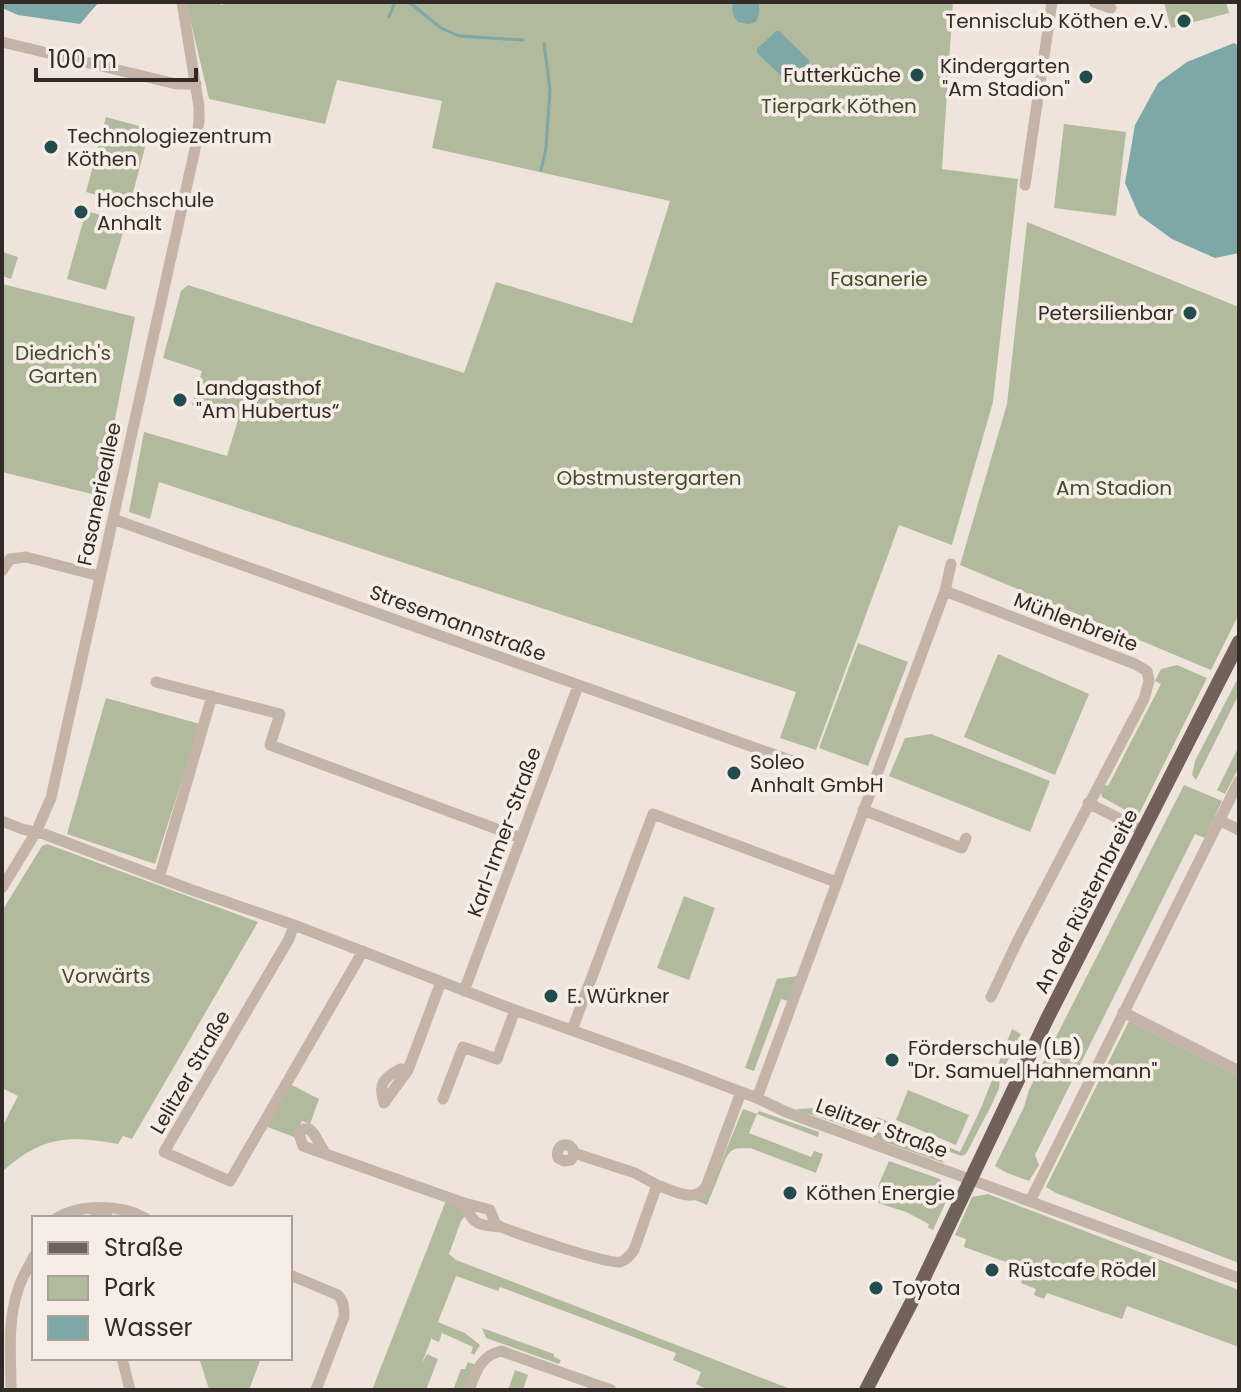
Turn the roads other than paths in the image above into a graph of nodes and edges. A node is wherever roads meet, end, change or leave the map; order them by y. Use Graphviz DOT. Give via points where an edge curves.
graph roads {
  1 [pos="182,2"];
  2 [pos="1052,2"];
  3 [pos="1094,2"];
  4 [pos="1111,8"];
  5 [pos="2,42"];
  6 [pos="196,84"];
  7 [pos="1025,185"];
  8 [pos="113,519"];
  9 [pos="951,564"];
  10 [pos="2,571"];
  11 [pos="100,576"];
  12 [pos="945,591"];
  13 [pos="1239,642"];
  14 [pos="156,682"];
  15 [pos="578,686"];
  16 [pos="212,696"];
  17 [pos="792,761"];
  18 [pos="1239,781"];
  19 [pos="1088,803"];
  20 [pos="863,810"];
  21 [pos="1219,820"];
  22 [pos="2,821"];
  23 [pos="1239,830"];
  24 [pos="1144,831"];
  25 [pos="36,832"];
  26 [pos="521,838"];
  27 [pos="966,838"];
  28 [pos="159,878"];
  29 [pos="836,882"];
  30 [pos="2,888"];
  31 [pos="294,925"];
  32 [pos="363,951"];
  33 [pos="441,982"];
  34 [pos="464,991"];
  35 [pos="991,997"];
  36 [pos="515,1010"];
  37 [pos="1123,1012"];
  38 [pos="572,1030"];
  39 [pos="408,1070"];
  40 [pos="1239,1071"];
  41 [pos="741,1092"];
  42 [pos="757,1098"];
  43 [pos="443,1099"];
  44 [pos="325,1153"];
  45 [pos="574,1153"];
  46 [pos="970,1179"];
  47 [pos="657,1185"];
  48 [pos="1030,1201"];
  49 [pos="91,1209"];
  50 [pos="61,1216"];
  51 [pos="104,1216"];
  52 [pos="140,1216"];
  53 [pos="32,1260"];
  54 [pos="292,1276"];
  55 [pos="1239,1278"];
  56 [pos="122,1360"];
  57 [pos="11,1390"];
  58 [pos="130,1390"];
  59 [pos="316,1390"];
  60 [pos="469,1390"];
  61 [pos="611,1390"];
  62 [pos="866,1390"];
  1 -- 6 [label="street, Fasanerieallee"];
  2 -- 7 [label="street"];
  3 -- 4 [label="street"];
  5 -- 6 [label="street" via="176,84"];
  6 -- 8 [label="street, Fasanerieallee" via="197,135"];
  8 -- 11 [label="street, Fasanerieallee"];
  8 -- 15 [label="street, Stresemannstraße"];
  9 -- 12 [label="street"];
  10 -- 11 [label="street" via="10,559 26,557"];
  11 -- 25 [label="street, Fasanerieallee" via="51,798"];
  12 -- 19 [label="street, Mühlenbreite" via="1147,671 1144,699"];
  12 -- 20 [label="street"];
  13 -- 24 [label="main road, An der Rüsternbreite"];
  14 -- 16 [label="street"];
  15 -- 17 [label="street, Stresemannstraße"];
  15 -- 26 [label="street, Karl-Irmer-Straße"];
  16 -- 26 [label="street" via="280,714 272,746"];
  16 -- 28 [label="street"];
  18 -- 21 [label="street"];
  19 -- 24 [label="street"];
  19 -- 35 [label="street, Mühlenbreite"];
  20 -- 27 [label="street" via="962,848"];
  20 -- 29 [label="street"];
  21 -- 23 [label="street"];
  21 -- 37 [label="street"];
  22 -- 25 [label="street, Lelitzer Straße"];
  24 -- 46 [label="main road, An der Rüsternbreite"];
  25 -- 28 [label="street, Lelitzer Straße"];
  25 -- 30 [label="street, Fasanerieallee"];
  26 -- 34 [label="street, Karl-Irmer-Straße"];
  28 -- 31 [label="street, Lelitzer Straße"];
  29 -- 38 [label="street" via="653,814"];
  29 -- 42 [label="street"];
  31 -- 32 [label="street, Lelitzer Straße"];
  31 -- 32 [label="street, Lelitzer Straße" via="164,1152 230,1181"];
  32 -- 33 [label="street, Lelitzer Straße"];
  33 -- 34 [label="street, Lelitzer Straße"];
  33 -- 39 [label="street"];
  34 -- 36 [label="street, Lelitzer Straße"];
  36 -- 38 [label="street, Lelitzer Straße"];
  36 -- 43 [label="street" via="497,1059 463,1047"];
  37 -- 40 [label="street"];
  37 -- 48 [label="street"];
  38 -- 41 [label="street, Lelitzer Straße"];
  41 -- 42 [label="street, Lelitzer Straße"];
  41 -- 47 [label="street" via="702,1192 691,1196"];
  42 -- 46 [label="street, Lelitzer Straße"];
  44 -- 47 [label="street" via="490,1210 501,1227 621,1262 634,1250"];
  45 -- 47 [label="street"];
  46 -- 48 [label="street, Lelitzer Straße"];
  46 -- 62 [label="main road, An der Rüsternbreite"];
  48 -- 55 [label="street, Lelitzer Straße"];
  49 -- 50 [label="street"];
  49 -- 51 [label="street"];
  49 -- 52 [label="street"];
  53 -- 57 [label="street" via="12,1316"];
  54 -- 59 [label="street" via="338,1295 345,1308"];
  56 -- 58 [label="street"];
  60 -- 61 [label="street" via="481,1363 501,1351"];
}
